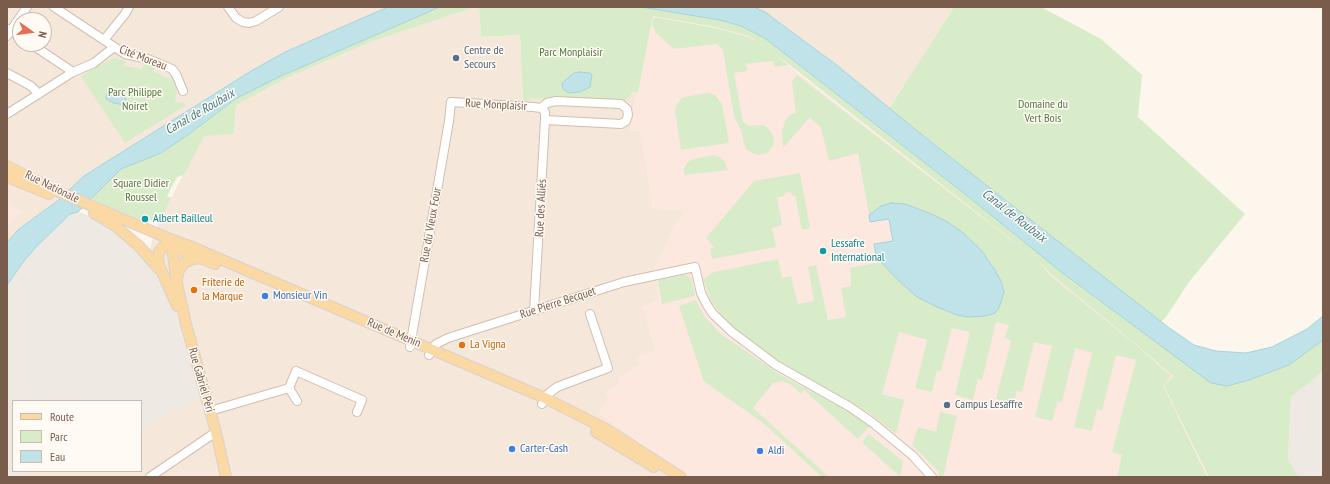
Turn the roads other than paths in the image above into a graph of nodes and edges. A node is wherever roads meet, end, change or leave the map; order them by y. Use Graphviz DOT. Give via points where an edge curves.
graph roads {
  1 [pos="27,7"];
  2 [pos="54,7"];
  3 [pos="129,7"];
  4 [pos="228,7"];
  5 [pos="279,7"];
  6 [pos="8,32"];
  7 [pos="104,40"];
  8 [pos="114,48"];
  9 [pos="43,52"];
  10 [pos="73,72"];
  11 [pos="7,73"];
  12 [pos="183,91"];
  13 [pos="39,94"];
  14 [pos="451,102"];
  15 [pos="541,108"];
  16 [pos="7,114"];
  17 [pos="545,120"];
  18 [pos="7,166"];
  19 [pos="7,177"];
  20 [pos="48,191"];
  21 [pos="94,210"];
  22 [pos="169,243"];
  23 [pos="201,258"];
  24 [pos="163,275"];
  25 [pos="177,284"];
  26 [pos="534,310"];
  27 [pos="590,314"];
  28 [pos="187,328"];
  29 [pos="411,344"];
  30 [pos="430,352"];
  31 [pos="289,388"];
  32 [pos="297,401"];
  33 [pos="544,401"];
  34 [pos="210,411"];
  35 [pos="357,412"];
  36 [pos="216,432"];
  37 [pos="150,477"];
  38 [pos="226,477"];
  39 [pos="231,477"];
  40 [pos="670,477"];
  41 [pos="681,477"];
  42 [pos="932,477"];
  1 -- 6 [label="street"];
  2 -- 7 [label="street, Cité Moreau"];
  3 -- 7 [label="street"];
  4 -- 5 [label="street" via="236,18 249,23"];
  7 -- 8 [label="street, Cité Moreau"];
  8 -- 10 [label="street" via="94,63"];
  8 -- 12 [label="street, Cité Moreau" via="129,56 152,60 172,69"];
  9 -- 10 [label="street"];
  10 -- 13 [label="street"];
  11 -- 13 [label="street" via="31,86"];
  13 -- 16 [label="street"];
  14 -- 15 [label="street, Rue Monplaisir"];
  14 -- 29 [label="street, Rue du Vieux Four"];
  15 -- 17 [label="street, Rue des Alliés" via="545,112"];
  15 -- 17 [label="street" via="556,101 621,104 627,109 628,115 626,121 621,124"];
  17 -- 26 [label="street, Rue des Alliés"];
  18 -- 20 [label="main road, Rue Nationale"];
  19 -- 20 [label="main road, Rue Nationale"];
  20 -- 21 [label="main road, Rue Nationale"];
  21 -- 22 [label="main road, Rue de Menin"];
  21 -- 24 [label="main road, Rue Gabriel Péri" via="139,246"];
  22 -- 23 [label="main road, Rue de Menin"];
  22 -- 24 [label="main road, Rue Gabriel Péri" via="159,252 159,264"];
  22 -- 25 [label="main road, Rue Gabriel Péri"];
  22 -- 29 [label="main road, Rue de Menin" via="192,247"];
  23 -- 25 [label="main road" via="183,265 177,276"];
  23 -- 29 [label="main road, Rue de Menin"];
  24 -- 28 [label="main road, Rue Gabriel Péri"];
  25 -- 28 [label="main road, Rue Gabriel Péri"];
  26 -- 30 [label="street, Rue Pierre Becquet" via="448,338 439,342"];
  26 -- 42 [label="street, Rue Pierre Becquet" via="624,282 695,267 701,293 707,305 732,332 776,365 873,423 913,456"];
  27 -- 33 [label="street" via="608,368 557,387"];
  28 -- 34 [label="main road, Rue Gabriel Péri"];
  29 -- 30 [label="main road, Rue de Menin"];
  30 -- 33 [label="main road, Rue de Menin"];
  31 -- 32 [label="street"];
  31 -- 34 [label="street"];
  31 -- 35 [label="street" via="296,371 362,400"];
  33 -- 40 [label="main road, Rue de Menin"];
  33 -- 41 [label="main road, Rue de Menin" via="606,429"];
  34 -- 36 [label="main road, Rue Gabriel Péri"];
  36 -- 37 [label="street"];
  36 -- 38 [label="main road, Rue Gabriel Péri"];
  36 -- 39 [label="main road, Rue Gabriel Péri"];
}
